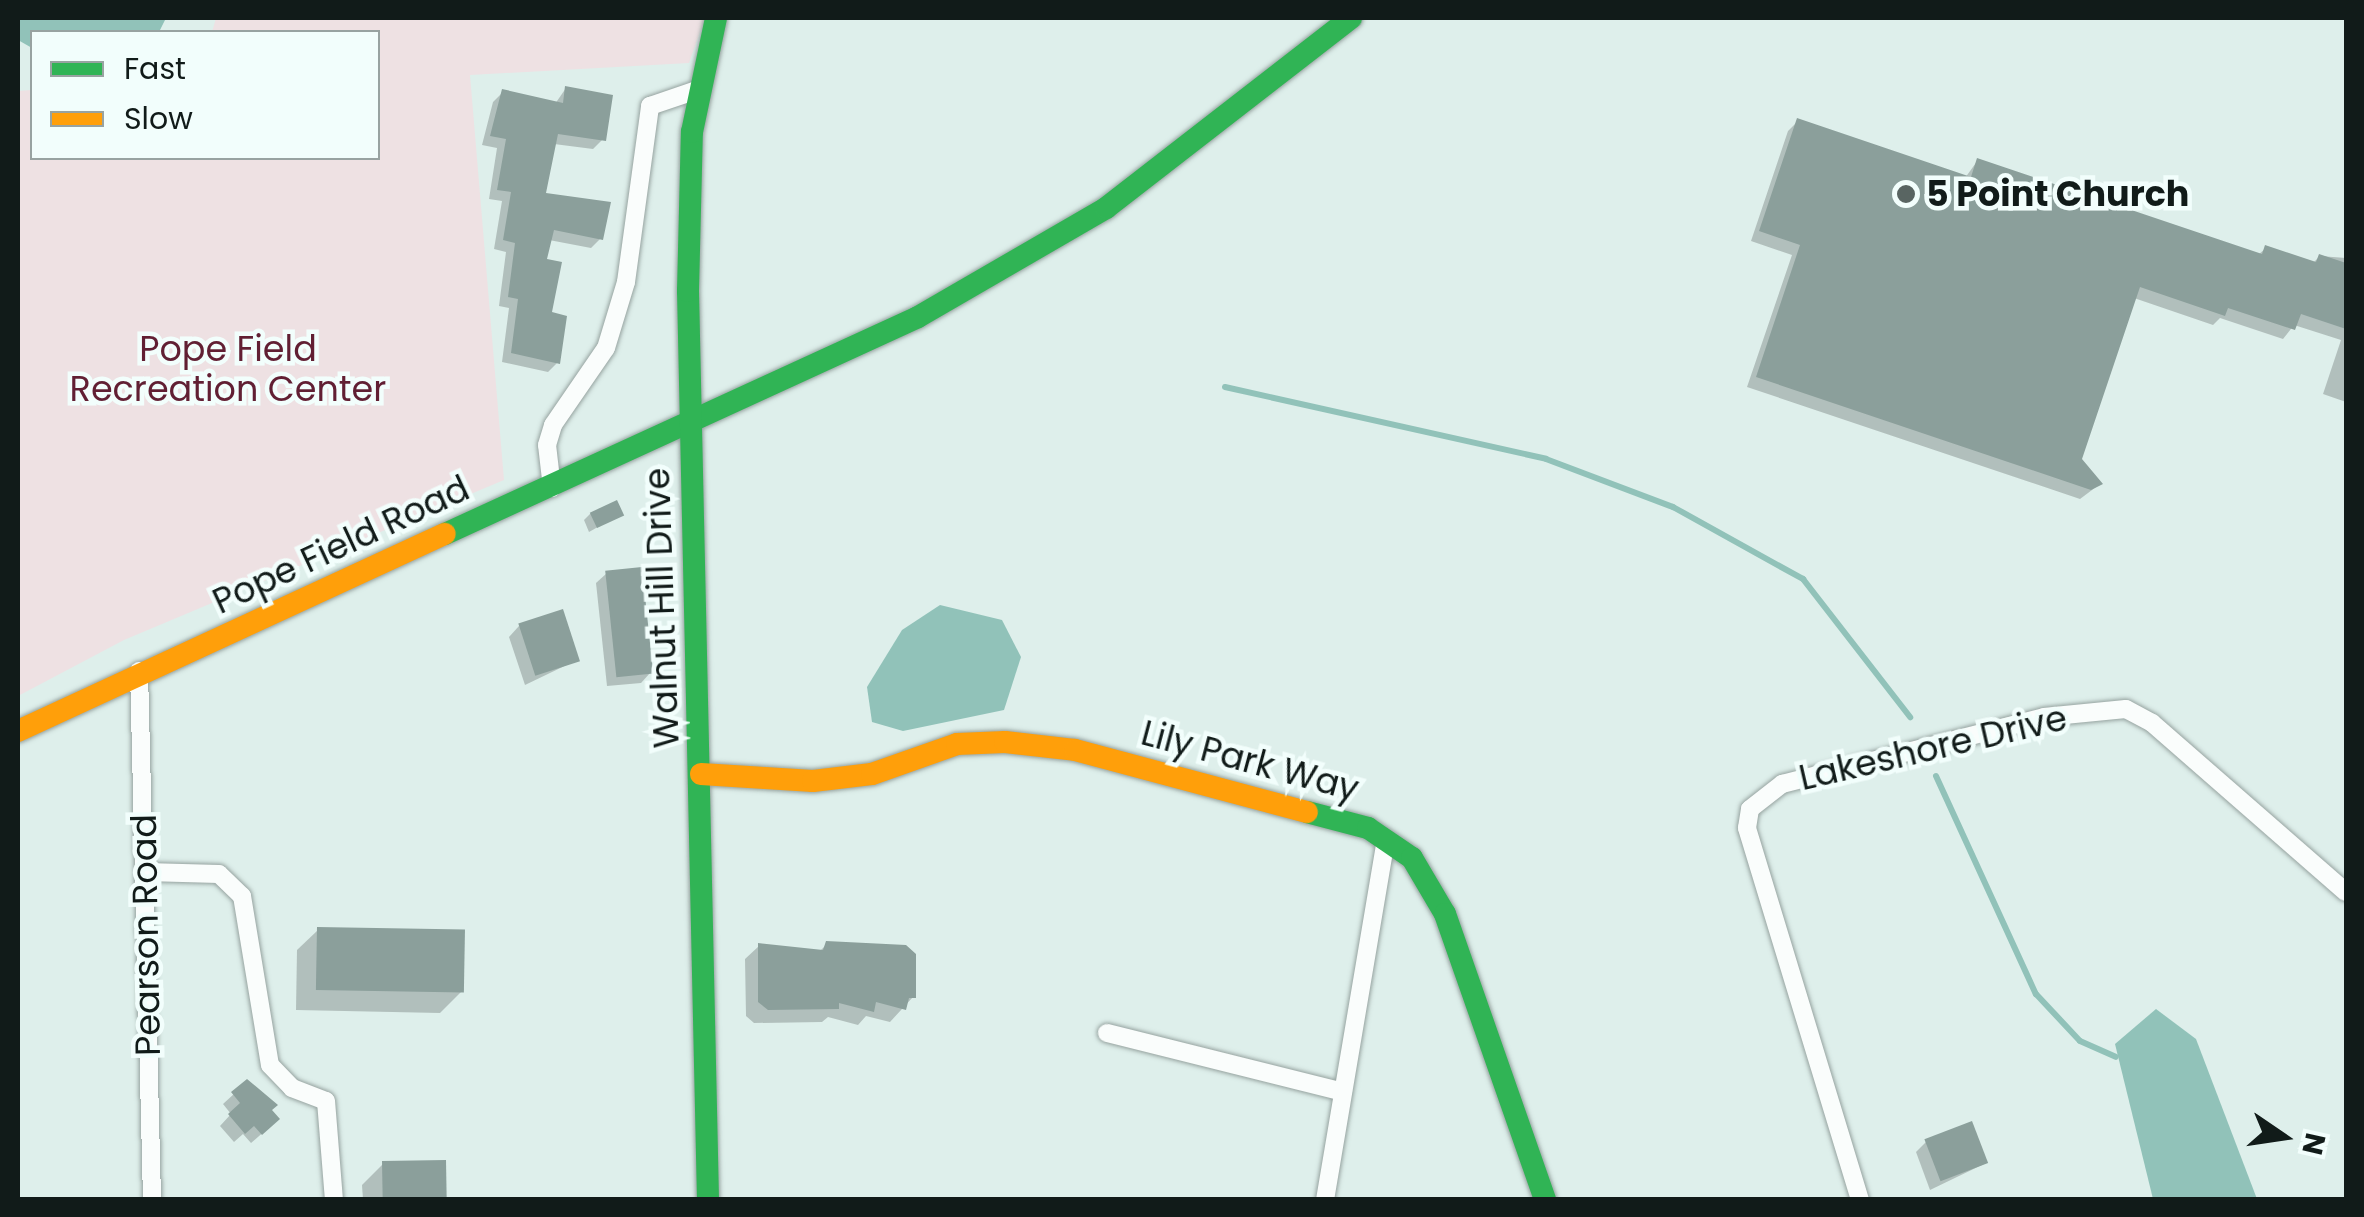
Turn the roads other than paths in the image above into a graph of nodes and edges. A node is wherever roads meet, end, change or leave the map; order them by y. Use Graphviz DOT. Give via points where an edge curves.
graph roads {
  1 [pos="716,18"];
  2 [pos="1351,18"];
  3 [pos="697,90"];
  4 [pos="692,417"];
  5 [pos="552,488"];
  6 [pos="139,670"];
  7 [pos="18,732"];
  8 [pos="701,774"];
  9 [pos="1386,841"];
  10 [pos="146,872"];
  11 [pos="2346,892"];
  12 [pos="1107,1034"];
  13 [pos="1343,1092"];
  14 [pos="152,1200"];
  15 [pos="334,1200"];
  16 [pos="708,1200"];
  17 [pos="1325,1200"];
  18 [pos="1545,1200"];
  19 [pos="1860,1200"];
  1 -- 3 [label="street, Walnut Hill Drive"];
  2 -- 4 [label="street, Pope Field Road" via="1106,208 918,317"];
  3 -- 4 [label="street, Walnut Hill Drive" via="688,275"];
  3 -- 5 [label="street" via="650,106 626,282 606,348 550,435"];
  4 -- 5 [label="street, Pope Field Road"];
  4 -- 8 [label="street, Walnut Hill Drive"];
  5 -- 6 [label="street, Pope Field Road"];
  6 -- 7 [label="street, Pope Field Road"];
  6 -- 10 [label="street, Pearson Road"];
  8 -- 9 [label="street, Lily Park Way" via="813,781 872,774 957,744 1005,742 1075,750 1368,828"];
  8 -- 16 [label="street, Walnut Hill Drive"];
  9 -- 13 [label="street"];
  9 -- 18 [label="street, Lily Park Way" via="1412,858 1445,914"];
  10 -- 14 [label="street, Pearson Road"];
  10 -- 15 [label="street" via="218,874 242,896 270,1066 292,1088 320,1096 331,1114"];
  11 -- 19 [label="street, Lakeshore Drive" via="2152,722 2126,710 2044,717 1782,784 1750,809 1746,828"];
  12 -- 13 [label="street"];
  13 -- 17 [label="street"];
}
